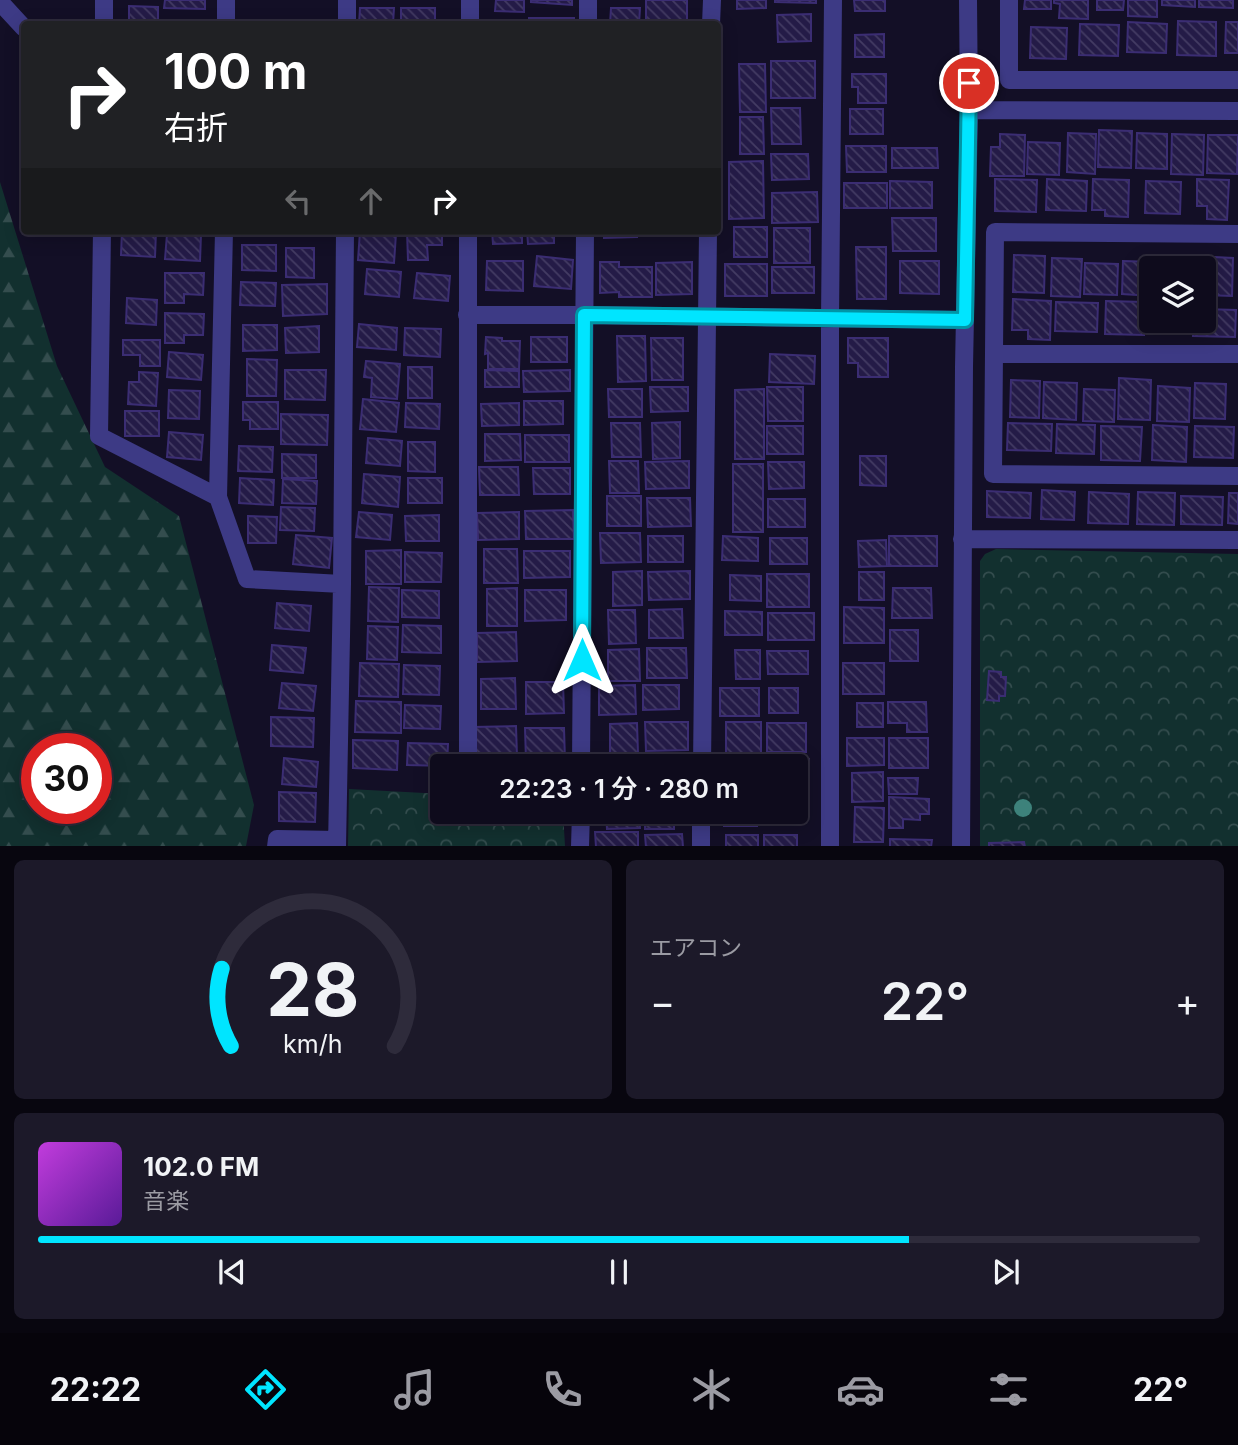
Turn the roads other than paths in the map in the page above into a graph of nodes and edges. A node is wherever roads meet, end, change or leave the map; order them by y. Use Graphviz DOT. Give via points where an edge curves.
graph roads {
  1 [pos="104,0"];
  2 [pos="226,0"];
  3 [pos="347,0"];
  4 [pos="470,0"];
  5 [pos="588,0"];
  6 [pos="712,0"];
  7 [pos="833,0"];
  8 [pos="968,0"];
  9 [pos="1009,0"];
  10 [pos="0,2"];
  11 [pos="104,21"];
  12 [pos="226,21"];
  13 [pos="347,21"];
  14 [pos="470,21"];
  15 [pos="588,21"];
  16 [pos="711,21"];
  17 [pos="21,25"];
  18 [pos="1238,80"];
  19 [pos="969,110"];
  20 [pos="1238,111"];
  21 [pos="1238,234"];
  22 [pos="102,235"];
  23 [pos="224,235"];
  24 [pos="345,235"];
  25 [pos="468,235"];
  26 [pos="585,235"];
  27 [pos="708,235"];
  28 [pos="584,315"];
  29 [pos="467,316"];
  30 [pos="707,316"];
  31 [pos="830,319"];
  32 [pos="965,320"];
  33 [pos="995,354"];
  34 [pos="1238,354"];
  35 [pos="1238,476"];
  36 [pos="218,497"];
  37 [pos="962,539"];
  38 [pos="1238,540"];
  39 [pos="342,584"];
  40 [pos="468,754"];
  41 [pos="581,754"];
  42 [pos="702,754"];
  43 [pos="581,824"];
  44 [pos="701,824"];
  45 [pos="337,843"];
  46 [pos="276,846"];
  47 [pos="580,846"];
  48 [pos="701,846"];
  49 [pos="830,846"];
  50 [pos="961,846"];
  1 -- 11 [label="street"];
  2 -- 12 [label="street"];
  3 -- 13 [label="street"];
  4 -- 14 [label="street"];
  5 -- 15 [label="street"];
  6 -- 16 [label="street"];
  7 -- 31 [label="street"];
  8 -- 19 [label="street"];
  9 -- 18 [label="street" via="1009,79"];
  10 -- 17 [label="street"];
  19 -- 20 [label="street"];
  19 -- 32 [label="street"];
  21 -- 33 [label="street" via="995,232"];
  22 -- 36 [label="street" via="99,436"];
  23 -- 36 [label="street"];
  24 -- 39 [label="street"];
  25 -- 29 [label="street"];
  26 -- 28 [label="street"];
  27 -- 30 [label="street"];
  28 -- 29 [label="street"];
  28 -- 30 [label="street"];
  28 -- 41 [label="street"];
  29 -- 40 [label="street"];
  30 -- 31 [label="street"];
  30 -- 42 [label="street"];
  31 -- 32 [label="street"];
  31 -- 49 [label="street"];
  32 -- 37 [label="street"];
  33 -- 34 [label="street"];
  33 -- 35 [label="street" via="993,474"];
  36 -- 39 [label="street" via="247,579"];
  37 -- 38 [label="street"];
  37 -- 50 [label="street"];
  39 -- 45 [label="street"];
  43 -- 47 [label="street"];
  44 -- 48 [label="street"];
  45 -- 46 [label="street" via="276,839"];
}
